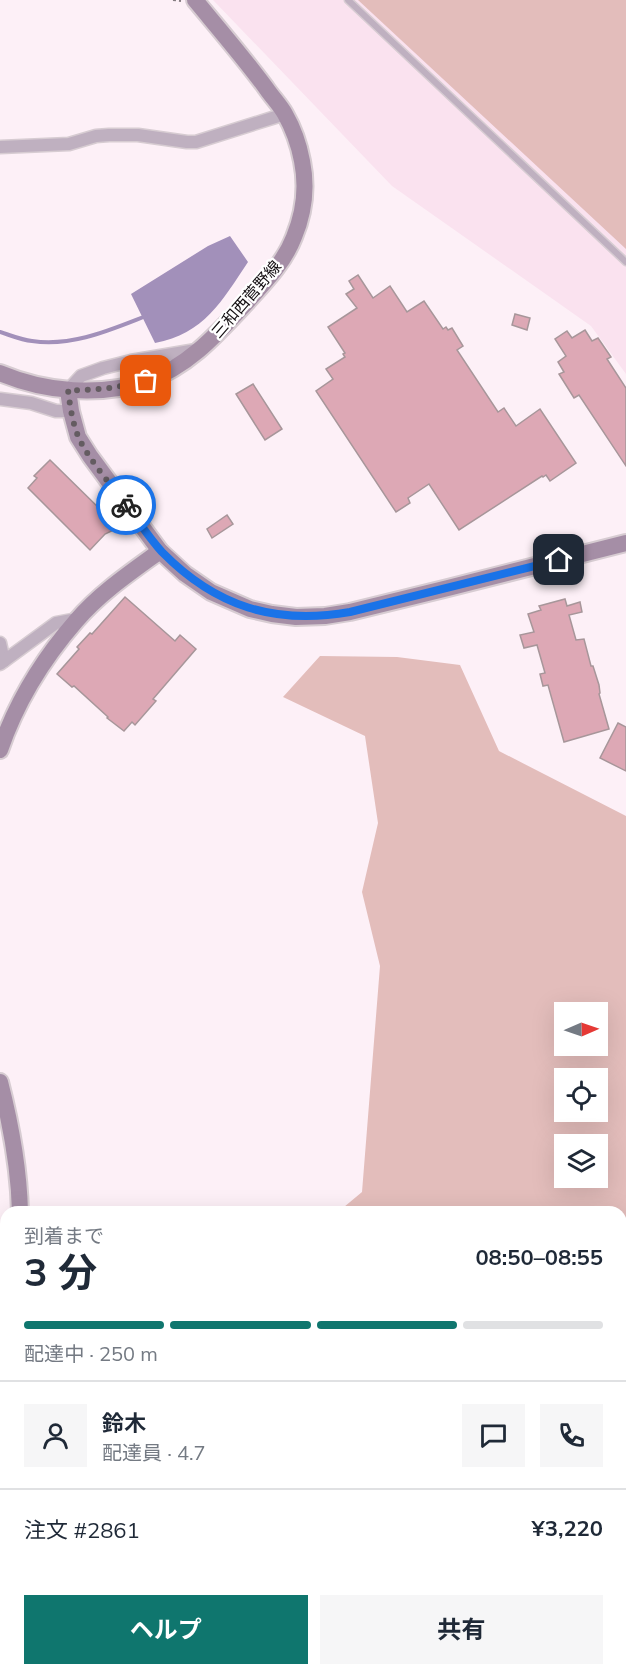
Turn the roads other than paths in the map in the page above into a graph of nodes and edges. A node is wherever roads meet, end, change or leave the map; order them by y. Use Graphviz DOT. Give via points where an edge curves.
graph roads {
  1 [pos="195,0"];
  2 [pos="348,0"];
  3 [pos="285,114"];
  4 [pos="0,147"];
  5 [pos="626,262"];
  6 [pos="201,349"];
  7 [pos="0,373"];
  8 [pos="68,390"];
  9 [pos="0,399"];
  10 [pos="71,411"];
  11 [pos="626,543"];
  12 [pos="160,550"];
  13 [pos="77,619"];
  14 [pos="0,643"];
  15 [pos="2,663"];
  16 [pos="0,750"];
  17 [pos="0,1083"];
  18 [pos="20,1206"];
  1 -- 3 [label="street, 三和西菅野線"];
  2 -- 5 [label="lane"];
  3 -- 4 [label="street" via="196,142 109,135 69,144"];
  3 -- 6 [label="street, 三和西菅野線" via="302,162 305,189 294,237 272,274"];
  6 -- 8 [label="street" via="103,368 81,376"];
  6 -- 8 [label="street, 三和西菅野線" via="185,362 146,381 112,388"];
  7 -- 8 [label="street, 三和西菅野線"];
  8 -- 10 [label="street"];
  9 -- 10 [label="street"];
  10 -- 12 [label="street" via="78,436 90,456"];
  11 -- 12 [label="street" via="350,612 296,617 250,609 211,592"];
  12 -- 13 [label="street"];
  13 -- 15 [label="street" via="56,623"];
  13 -- 16 [label="street" via="24,695"];
  14 -- 15 [label="street"];
  17 -- 18 [label="street" via="15,1149"];
}
